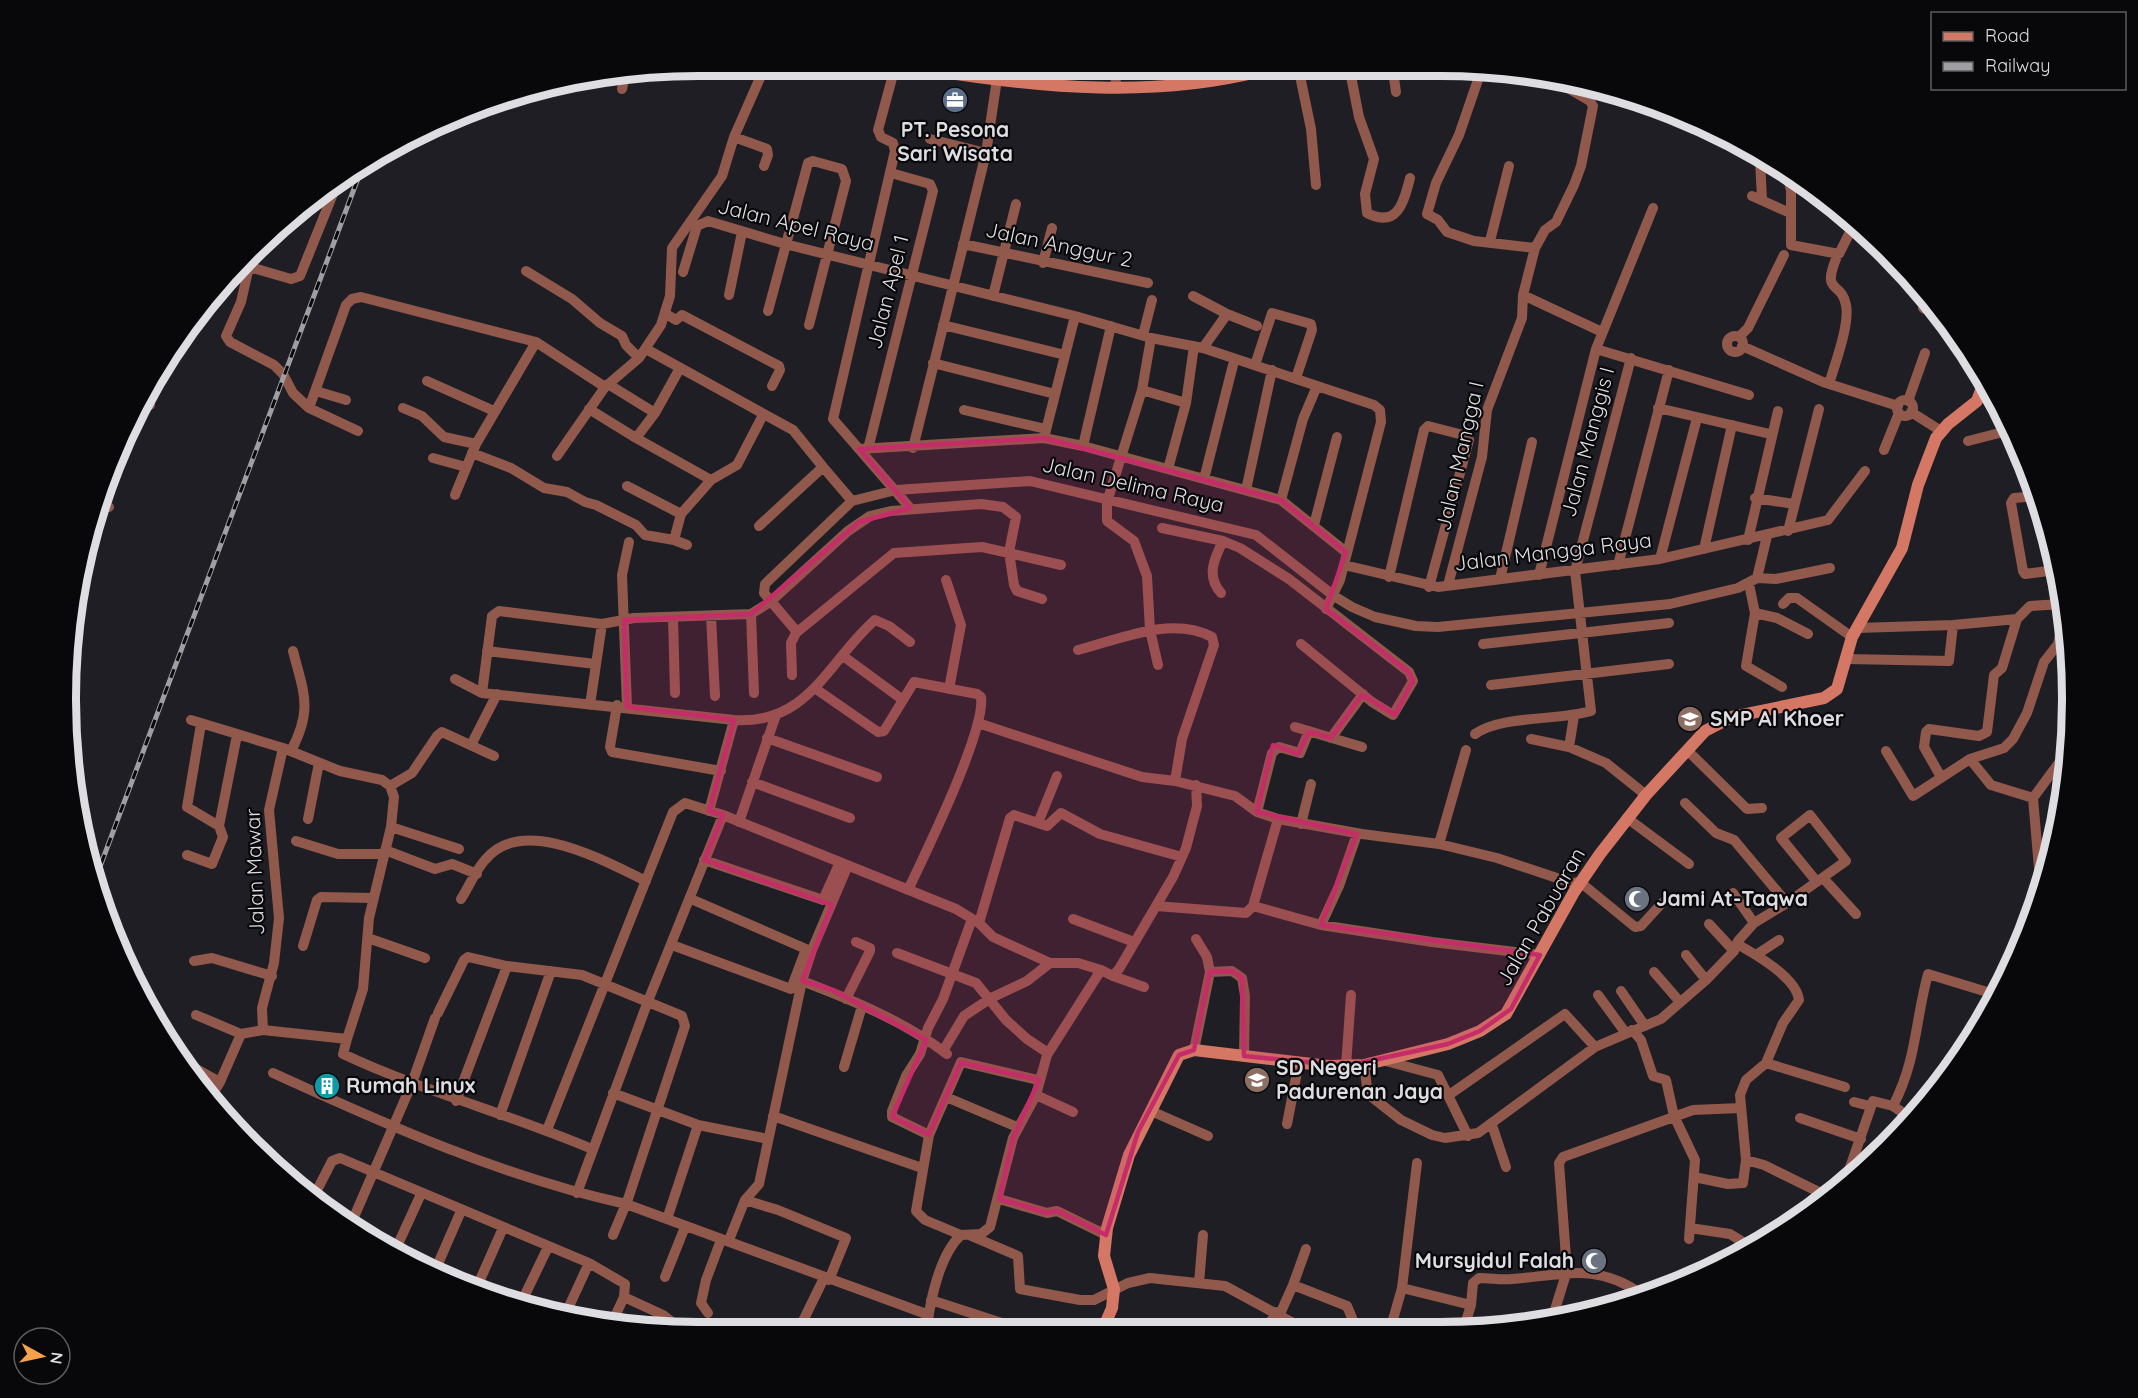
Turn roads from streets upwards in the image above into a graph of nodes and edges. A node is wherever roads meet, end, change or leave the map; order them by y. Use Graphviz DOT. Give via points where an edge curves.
graph roads {
  1 [pos="761,76"];
  2 [pos="893,76"];
  3 [pos="976,76"];
  4 [pos="1117,76"];
  5 [pos="1233,76"];
  6 [pos="1300,76"];
  7 [pos="1351,76"];
  8 [pos="1394,76"];
  9 [pos="1479,78"];
  10 [pos="994,79"];
  11 [pos="624,81"];
  12 [pos="1115,87"];
  13 [pos="622,89"];
  14 [pos="1573,91"];
  15 [pos="1396,92"];
  16 [pos="734,137"];
  17 [pos="930,139"];
  18 [pos="984,155"];
  19 [pos="764,166"];
  20 [pos="1509,166"];
  21 [pos="1759,166"];
  22 [pos="891,173"];
  23 [pos="1410,178"];
  24 [pos="1789,184"];
  25 [pos="1316,185"];
  26 [pos="332,196"];
  27 [pos="1016,204"];
  28 [pos="1653,208"];
  29 [pos="1790,213"];
  30 [pos="1052,228"];
  31 [pos="742,232"];
  32 [pos="1850,232"];
  33 [pos="1490,241"];
  34 [pos="785,244"];
  35 [pos="963,244"];
  36 [pos="1535,248"];
  37 [pos="829,254"];
  38 [pos="1004,254"];
  39 [pos="1838,254"];
  40 [pos="1784,255"];
  41 [pos="1043,263"];
  42 [pos="870,264"];
  43 [pos="251,267"];
  44 [pos="526,271"];
  45 [pos="683,272"];
  46 [pos="245,274"];
  47 [pos="911,274"];
  48 [pos="1148,284"];
  49 [pos="952,286"];
  50 [pos="729,295"];
  51 [pos="1523,295"];
  52 [pos="993,296"];
  53 [pos="1193,296"];
  54 [pos="1152,300"];
  55 [pos="768,311"];
  56 [pos="666,314"];
  57 [pos="1227,314"];
  58 [pos="1075,316"];
  59 [pos="809,325"];
  60 [pos="943,325"];
  61 [pos="1112,326"];
  62 [pos="1257,326"];
  63 [pos="1602,332"];
  64 [pos="1147,337"];
  65 [pos="536,342"];
  66 [pos="1199,347"];
  67 [pos="1596,349"];
  68 [pos="1925,353"];
  69 [pos="643,354"];
  70 [pos="1065,355"];
  71 [pos="1631,358"];
  72 [pos="933,363"];
  73 [pos="1233,365"];
  74 [pos="1255,365"];
  75 [pos="680,368"];
  76 [pos="1272,370"];
  77 [pos="1669,370"];
  78 [pos="1296,378"];
  79 [pos="427,381"];
  80 [pos="1829,384"];
  81 [pos="607,385"];
  82 [pos="772,386"];
  83 [pos="1317,386"];
  84 [pos="1142,390"];
  85 [pos="316,391"];
  86 [pos="1980,392"];
  87 [pos="1055,394"];
  88 [pos="1749,395"];
  89 [pos="346,400"];
  90 [pos="1908,401"];
  91 [pos="1186,403"];
  92 [pos="309,408"];
  93 [pos="403,408"];
  94 [pos="1658,408"];
  95 [pos="589,409"];
  96 [pos="1819,409"];
  97 [pos="964,410"];
  98 [pos="1899,410"];
  99 [pos="494,411"];
  100 [pos="1778,411"];
  101 [pos="1911,412"];
  102 [pos="655,413"];
  103 [pos="763,415"];
  104 [pos="1697,418"];
  105 [pos="1732,425"];
  106 [pos="358,431"];
  107 [pos="1941,431"];
  108 [pos="2001,433"];
  109 [pos="1045,434"];
  110 [pos="1770,434"];
  111 [pos="1337,437"];
  112 [pos="636,438"];
  113 [pos="1968,441"];
  114 [pos="1532,442"];
  115 [pos="1083,446"];
  116 [pos="913,448"];
  117 [pos="474,449"];
  118 [pos="863,449"];
  119 [pos="1884,450"];
  120 [pos="557,456"];
  121 [pos="1122,456"];
  122 [pos="433,458"];
  123 [pos="466,467"];
  124 [pos="823,467"];
  125 [pos="1168,469"];
  126 [pos="1865,471"];
  127 [pos="1204,479"];
  128 [pos="711,480"];
  129 [pos="627,486"];
  130 [pos="896,490"];
  131 [pos="1246,490"];
  132 [pos="454,495"];
  133 [pos="2027,497"];
  134 [pos="1755,498"];
  135 [pos="1108,500"];
  136 [pos="1281,500"];
  137 [pos="852,501"];
  138 [pos="1794,504"];
  139 [pos="911,509"];
  140 [pos="681,514"];
  141 [pos="1314,525"];
  142 [pos="759,526"];
  143 [pos="1162,528"];
  144 [pos="1788,531"];
  145 [pos="1767,536"];
  146 [pos="674,540"];
  147 [pos="1748,540"];
  148 [pos="1223,541"];
  149 [pos="629,542"];
  150 [pos="687,544"];
  151 [pos="1704,549"];
  152 [pos="1009,552"];
  153 [pos="1346,552"];
  154 [pos="1660,560"];
  155 [pos="1061,565"];
  156 [pos="1344,565"];
  157 [pos="1618,565"];
  158 [pos="1830,568"];
  159 [pos="1575,571"];
  160 [pos="2048,571"];
  161 [pos="1539,575"];
  162 [pos="1389,577"];
  163 [pos="1500,579"];
  164 [pos="946,580"];
  165 [pos="1753,581"];
  166 [pos="1448,585"];
  167 [pos="1429,586"];
  168 [pos="1221,593"];
  169 [pos="768,598"];
  170 [pos="1042,599"];
  171 [pos="1330,602"];
  172 [pos="1783,604"];
  173 [pos="2054,605"];
  174 [pos="1755,613"];
  175 [pos="751,614"];
  176 [pos="1580,614"];
  177 [pos="711,616"];
  178 [pos="673,617"];
  179 [pos="2017,619"];
  180 [pos="624,620"];
  181 [pos="1670,623"];
  182 [pos="602,624"];
  183 [pos="1953,625"];
  184 [pos="1150,630"];
  185 [pos="1582,630"];
  186 [pos="797,632"];
  187 [pos="1854,633"];
  188 [pos="1808,634"];
  189 [pos="910,642"];
  190 [pos="1301,644"];
  191 [pos="1483,644"];
  192 [pos="2059,646"];
  193 [pos="1078,650"];
  194 [pos="292,651"];
  195 [pos="487,651"];
  196 [pos="843,656"];
  197 [pos="1847,659"];
  198 [pos="1669,663"];
  199 [pos="595,664"];
  200 [pos="1158,664"];
  201 [pos="1586,673"];
  202 [pos="792,675"];
  203 [pos="454,679"];
  204 [pos="1491,685"];
  205 [pos="1782,687"];
  206 [pos="816,689"];
  207 [pos="949,689"];
  208 [pos="482,693"];
  209 [pos="675,693"];
  210 [pos="754,693"];
  211 [pos="497,694"];
  212 [pos="1363,694"];
  213 [pos="715,696"];
  214 [pos="903,700"];
  215 [pos="590,705"];
  216 [pos="622,706"];
  217 [pos="776,715"];
  218 [pos="1574,716"];
  219 [pos="734,720"];
  220 [pos="978,723"];
  221 [pos="1295,727"];
  222 [pos="1309,731"];
  223 [pos="1474,734"];
  224 [pos="237,735"];
  225 [pos="767,738"];
  226 [pos="1331,738"];
  227 [pos="1531,739"];
  228 [pos="471,745"];
  229 [pos="1362,747"];
  230 [pos="1569,747"];
  231 [pos="287,750"];
  232 [pos="1466,750"];
  233 [pos="1688,750"];
  234 [pos="1886,751"];
  235 [pos="494,756"];
  236 [pos="1970,759"];
  237 [pos="319,763"];
  238 [pos="2058,765"];
  239 [pos="721,771"];
  240 [pos="1057,776"];
  241 [pos="877,777"];
  242 [pos="1941,777"];
  243 [pos="1175,781"];
  244 [pos="752,782"];
  245 [pos="1311,784"];
  246 [pos="1196,785"];
  247 [pos="390,786"];
  248 [pos="1646,795"];
  249 [pos="2033,798"];
  250 [pos="1685,803"];
  251 [pos="1762,808"];
  252 [pos="709,811"];
  253 [pos="1257,812"];
  254 [pos="723,815"];
  255 [pos="849,818"];
  256 [pos="1627,818"];
  257 [pos="308,819"];
  258 [pos="1278,819"];
  259 [pos="739,822"];
  260 [pos="1038,823"];
  261 [pos="1301,824"];
  262 [pos="219,826"];
  263 [pos="391,827"];
  264 [pos="1357,834"];
  265 [pos="296,841"];
  266 [pos="1439,844"];
  267 [pos="459,849"];
  268 [pos="384,852"];
  269 [pos="188,855"];
  270 [pos="1182,857"];
  271 [pos="705,860"];
  272 [pos="844,864"];
  273 [pos="1689,864"];
  274 [pos="2039,864"];
  275 [pos="477,874"];
  276 [pos="1820,880"];
  277 [pos="645,881"];
  278 [pos="1580,882"];
  279 [pos="908,890"];
  280 [pos="1732,893"];
  281 [pos="374,898"];
  282 [pos="461,899"];
  283 [pos="691,899"];
  284 [pos="1662,903"];
  285 [pos="1787,903"];
  286 [pos="1156,906"];
  287 [pos="1253,906"];
  288 [pos="1856,914"];
  289 [pos="1073,919"];
  290 [pos="975,921"];
  291 [pos="1754,923"];
  292 [pos="1708,924"];
  293 [pos="1321,925"];
  294 [pos="368,938"];
  295 [pos="1196,939"];
  296 [pos="1779,940"];
  297 [pos="856,942"];
  298 [pos="1134,942"];
  299 [pos="672,945"];
  300 [pos="303,946"];
  301 [pos="1735,948"];
  302 [pos="897,953"];
  303 [pos="1540,955"];
  304 [pos="1686,955"];
  305 [pos="1756,955"];
  306 [pos="424,958"];
  307 [pos="194,961"];
  308 [pos="1050,963"];
  309 [pos="507,966"];
  310 [pos="1101,970"];
  311 [pos="551,971"];
  312 [pos="1210,972"];
  313 [pos="1654,972"];
  314 [pos="951,975"];
  315 [pos="272,976"];
  316 [pos="1113,976"];
  317 [pos="802,981"];
  318 [pos="1706,981"];
  319 [pos="604,985"];
  320 [pos="1144,987"];
  321 [pos="1621,991"];
  322 [pos="1987,992"];
  323 [pos="1351,995"];
  324 [pos="1598,995"];
  325 [pos="991,998"];
  326 [pos="846,999"];
  327 [pos="648,1001"];
  328 [pos="1680,1002"];
  329 [pos="862,1006"];
  330 [pos="196,1015"];
  331 [pos="1645,1026"];
  332 [pos="263,1030"];
  333 [pos="1629,1031"];
  334 [pos="241,1034"];
  335 [pos="347,1039"];
  336 [pos="925,1039"];
  337 [pos="1595,1047"];
  338 [pos="1194,1050"];
  339 [pos="1048,1053"];
  340 [pos="1244,1056"];
  341 [pos="1382,1060"];
  342 [pos="1299,1062"];
  343 [pos="1766,1063"];
  344 [pos="1364,1065"];
  345 [pos="1346,1066"];
  346 [pos="844,1067"];
  347 [pos="200,1071"];
  348 [pos="273,1073"];
  349 [pos="1038,1080"];
  350 [pos="220,1082"];
  351 [pos="412,1083"];
  352 [pos="1845,1087"];
  353 [pos="215,1090"];
  354 [pos="613,1093"];
  355 [pos="1035,1095"];
  356 [pos="1449,1095"];
  357 [pos="946,1097"];
  358 [pos="456,1101"];
  359 [pos="1854,1102"];
  360 [pos="1870,1106"];
  361 [pos="1893,1106"];
  362 [pos="1741,1108"];
  363 [pos="657,1110"];
  364 [pos="1151,1111"];
  365 [pos="1073,1112"];
  366 [pos="1903,1113"];
  367 [pos="500,1115"];
  368 [pos="773,1116"];
  369 [pos="1674,1116"];
  370 [pos="1800,1118"];
  371 [pos="1287,1124"];
  372 [pos="698,1125"];
  373 [pos="1492,1125"];
  374 [pos="1017,1127"];
  375 [pos="392,1128"];
  376 [pos="547,1130"];
  377 [pos="929,1135"];
  378 [pos="1208,1136"];
  379 [pos="1468,1136"];
  380 [pos="768,1139"];
  381 [pos="1861,1139"];
  382 [pos="592,1149"];
  383 [pos="1746,1160"];
  384 [pos="1417,1163"];
  385 [pos="1851,1165"];
  386 [pos="1506,1167"];
  387 [pos="922,1168"];
  388 [pos="374,1172"];
  389 [pos="1694,1177"];
  390 [pos="317,1190"];
  391 [pos="1819,1192"];
  392 [pos="577,1193"];
  393 [pos="421,1194"];
  394 [pos="999,1199"];
  395 [pos="745,1200"];
  396 [pos="626,1204"];
  397 [pos="461,1211"];
  398 [pos="354,1218"];
  399 [pos="667,1219"];
  400 [pos="685,1227"];
  401 [pos="503,1228"];
  402 [pos="613,1235"];
  403 [pos="965,1235"];
  404 [pos="1106,1235"];
  405 [pos="1203,1235"];
  406 [pos="725,1240"];
  407 [pos="1743,1242"];
  408 [pos="398,1243"];
  409 [pos="548,1247"];
  410 [pos="1306,1249"];
  411 [pos="438,1263"];
  412 [pos="589,1263"];
  413 [pos="1567,1271"];
  414 [pos="665,1277"];
  415 [pos="826,1279"];
  416 [pos="480,1281"];
  417 [pos="1199,1283"];
  418 [pos="1293,1285"];
  419 [pos="1402,1288"];
  420 [pos="1114,1289"];
  421 [pos="1635,1289"];
  422 [pos="524,1296"];
  423 [pos="624,1297"];
  424 [pos="931,1300"];
  425 [pos="1471,1305"];
  426 [pos="568,1308"];
  427 [pos="1555,1311"];
  428 [pos="708,1313"];
  429 [pos="1278,1313"];
  430 [pos="663,1315"];
  431 [pos="929,1315"];
  432 [pos="615,1316"];
  433 [pos="661,1320"];
  434 [pos="670,1321"];
  435 [pos="1466,1321"];
  436 [pos="803,1322"];
  437 [pos="928,1322"];
  438 [pos="999,1322"];
  439 [pos="1106,1322"];
  440 [pos="1272,1322"];
  441 [pos="1293,1322"];
  442 [pos="1350,1322"];
  443 [pos="1392,1322"];
  1 -- 16 [label="street"];
  2 -- 22 [label="street" via="878,130 881,137 895,145"];
  3 -- 10 [label="street"];
  4 -- 12 [label="street"];
  5 -- 12 [label="street" via="1155,88"];
  6 -- 25 [label="street" via="1311,129"];
  7 -- 23 [label="street" via="1359,117 1374,159 1365,194 1368,213 1381,218 1400,210"];
  8 -- 15 [label="street"];
  9 -- 33 [label="street" via="1427,210 1447,232 1474,241"];
  10 -- 12 [label="street"];
  10 -- 18 [label="street"];
  11 -- 13 [label="street"];
  14 -- 36 [label="street" via="1590,101 1593,111 1581,166 1556,222 1545,230"];
  16 -- 19 [label="street" via="767,149"];
  16 -- 56 [label="street" via="722,176 672,248"];
  17 -- 18 [label="street"];
  18 -- 35 [label="street"];
  20 -- 33 [label="street"];
  21 -- 29 [label="street" via="1757,198"];
  22 -- 42 [label="street"];
  22 -- 47 [label="street, Jalan Apel 1" via="932,187"];
  24 -- 29 [label="street"];
  26 -- 43 [label="street" via="300,276 291,279"];
  27 -- 38 [label="street"];
  28 -- 63 [label="street"];
  29 -- 39 [label="street" via="1791,245"];
  30 -- 41 [label="street"];
  31 -- 34 [label="street, Jalan Apel Raya"];
  31 -- 45 [label="street, Jalan Apel Raya" via="708,221 699,223"];
  31 -- 50 [label="street"];
  32 -- 39 [label="street"];
  33 -- 36 [label="street"];
  34 -- 37 [label="street, Jalan Apel Raya"];
  34 -- 37 [label="street" via="808,163 813,161 842,170 846,181"];
  34 -- 55 [label="street"];
  35 -- 38 [label="street, Jalan Anggur 2"];
  35 -- 49 [label="street"];
  36 -- 51 [label="street, Jalan Mangga I"];
  37 -- 42 [label="street, Jalan Apel Raya"];
  37 -- 59 [label="street"];
  38 -- 41 [label="street, Jalan Anggur 2"];
  38 -- 52 [label="street"];
  39 -- 80 [label="street" via="1830,278 1842,295 1846,313"];
  40 -- 80 [label="street" via="1741,342"];
  41 -- 48 [label="street, Jalan Anggur 2"];
  42 -- 47 [label="street, Jalan Apel Raya"];
  42 -- 118 [label="street" via="833,419"];
  44 -- 69 [label="street" via="572,299 622,336 626,345"];
  46 -- 92 [label="street" via="241,302 226,336 230,342 274,365"];
  47 -- 49 [label="street, Jalan Apel Raya"];
  47 -- 118 [label="street, Jalan Apel 1"];
  49 -- 52 [label="street, Jalan Apel Raya"];
  49 -- 60 [label="street"];
  51 -- 63 [label="street"];
  51 -- 166 [label="street, Jalan Mangga I" via="1522,318 1487,410 1482,457"];
  52 -- 58 [label="street, Jalan Apel Raya"];
  53 -- 57 [label="street"];
  54 -- 64 [label="street"];
  56 -- 69 [label="street"];
  56 -- 82 [label="street" via="676,320 682,315 779,366"];
  57 -- 62 [label="street"];
  57 -- 66 [label="street"];
  58 -- 61 [label="street, Jalan Apel Raya"];
  58 -- 70 [label="street"];
  60 -- 70 [label="street"];
  60 -- 72 [label="street"];
  61 -- 64 [label="street, Jalan Apel Raya"];
  61 -- 115 [label="street"];
  63 -- 67 [label="street"];
  64 -- 66 [label="street, Jalan Apel Raya"];
  64 -- 84 [label="street"];
  65 -- 81 [label="street"];
  65 -- 85 [label="street" via="361,297 352,299 346,305"];
  65 -- 99 [label="street"];
  66 -- 74 [label="street, Jalan Apel Raya"];
  66 -- 91 [label="street"];
  67 -- 71 [label="street"];
  67 -- 161 [label="street"];
  68 -- 90 [label="street"];
  69 -- 75 [label="street"];
  69 -- 81 [label="street"];
  70 -- 87 [label="street"];
  71 -- 77 [label="street"];
  71 -- 159 [label="street, Jalan Manggis I"];
  72 -- 87 [label="street"];
  72 -- 116 [label="street"];
  73 -- 127 [label="street"];
  74 -- 76 [label="street, Jalan Apel Raya"];
  74 -- 78 [label="street" via="1272,313 1311,324"];
  75 -- 102 [label="street"];
  75 -- 103 [label="street"];
  76 -- 78 [label="street, Jalan Apel Raya"];
  76 -- 131 [label="street"];
  77 -- 88 [label="street"];
  77 -- 94 [label="street"];
  78 -- 83 [label="street, Jalan Apel Raya"];
  79 -- 99 [label="street"];
  80 -- 98 [label="street"];
  81 -- 95 [label="street"];
  81 -- 102 [label="street"];
  83 -- 136 [label="street" via="1303,419"];
  83 -- 153 [label="street, Jalan Apel Raya" via="1374,405 1382,417"];
  84 -- 91 [label="street"];
  84 -- 121 [label="street"];
  85 -- 89 [label="street"];
  85 -- 92 [label="street"];
  86 -- 107 [label="street, Jalan Pabuaran" via="1977,401"];
  87 -- 109 [label="street"];
  90 -- 98 [label="street" via="1901,401"];
  90 -- 101 [label="street"];
  91 -- 125 [label="street"];
  92 -- 106 [label="street"];
  93 -- 117 [label="street" via="422,416 444,437"];
  94 -- 104 [label="street"];
  94 -- 157 [label="street"];
  95 -- 112 [label="street"];
  95 -- 120 [label="street"];
  96 -- 138 [label="street"];
  97 -- 109 [label="street"];
  98 -- 101 [label="street" via="1906,415"];
  98 -- 119 [label="street"];
  99 -- 117 [label="street"];
  100 -- 110 [label="street"];
  101 -- 107 [label="street"];
  102 -- 112 [label="street"];
  103 -- 124 [label="street" via="793,430"];
  103 -- 128 [label="street" via="737,465"];
  104 -- 105 [label="street"];
  104 -- 154 [label="street"];
  105 -- 110 [label="street"];
  105 -- 151 [label="street"];
  107 -- 187 [label="street, Jalan Pabuaran" via="1918,485 1902,548"];
  108 -- 113 [label="street"];
  109 -- 115 [label="street, Jalan Delima Raya"];
  109 -- 116 [label="street, Jalan Delima Raya"];
  110 -- 134 [label="street"];
  111 -- 141 [label="street"];
  112 -- 128 [label="street"];
  114 -- 163 [label="street"];
  115 -- 121 [label="street, Jalan Delima Raya"];
  116 -- 118 [label="street, Jalan Delima Raya"];
  117 -- 123 [label="street"];
  117 -- 146 [label="street" via="544,488 567,492 636,525 645,535"];
  118 -- 130 [label="street"];
  121 -- 125 [label="street, Jalan Delima Raya"];
  121 -- 135 [label="street"];
  122 -- 123 [label="street"];
  123 -- 132 [label="street"];
  124 -- 137 [label="street"];
  124 -- 142 [label="street"];
  125 -- 127 [label="street, Jalan Delima Raya"];
  126 -- 144 [label="street, Jalan Mangga Raya" via="1828,520"];
  127 -- 131 [label="street, Jalan Delima Raya"];
  128 -- 140 [label="street"];
  129 -- 140 [label="street"];
  130 -- 135 [label="street, Jalan Delima Raya" via="1030,481"];
  130 -- 137 [label="street, Jalan Delima Raya"];
  130 -- 139 [label="street"];
  131 -- 136 [label="street, Jalan Delima Raya"];
  133 -- 160 [label="street" via="2014,498 2011,503 2023,571"];
  134 -- 138 [label="street"];
  134 -- 147 [label="street"];
  135 -- 171 [label="street, Jalan Delima Raya" via="1256,535"];
  135 -- 184 [label="street" via="1107,521 1134,541 1147,576"];
  136 -- 141 [label="street, Jalan Delima Raya"];
  137 -- 169 [label="street, Jalan Delima Raya" via="767,582"];
  138 -- 144 [label="street"];
  139 -- 152 [label="street" via="981,504 1003,507 1016,517"];
  139 -- 169 [label="street" via="880,513 859,522"];
  140 -- 146 [label="street"];
  141 -- 153 [label="street, Jalan Delima Raya"];
  143 -- 148 [label="street"];
  144 -- 145 [label="street, Jalan Mangga Raya"];
  145 -- 147 [label="street, Jalan Mangga Raya"];
  145 -- 165 [label="street"];
  146 -- 150 [label="street"];
  147 -- 151 [label="street, Jalan Mangga Raya"];
  148 -- 168 [label="street" via="1212,573"];
  148 -- 171 [label="street"];
  149 -- 180 [label="street" via="622,575"];
  151 -- 154 [label="street, Jalan Mangga Raya"];
  152 -- 155 [label="street"];
  152 -- 170 [label="street" via="1017,591"];
  152 -- 186 [label="street" via="959,547 894,553"];
  153 -- 156 [label="street, Jalan Apel Raya"];
  154 -- 157 [label="street, Jalan Mangga Raya"];
  156 -- 162 [label="street, Jalan Mangga Raya"];
  156 -- 171 [label="street, Jalan Apel Raya"];
  157 -- 159 [label="street, Jalan Mangga Raya"];
  158 -- 165 [label="street"];
  159 -- 161 [label="street, Jalan Mangga Raya"];
  159 -- 176 [label="street"];
  161 -- 163 [label="street, Jalan Mangga Raya"];
  162 -- 167 [label="street, Jalan Mangga Raya"];
  162 -- 167 [label="street" via="1428,426 1467,436 1469,440"];
  163 -- 166 [label="street, Jalan Mangga Raya"];
  164 -- 207 [label="street" via="961,625"];
  165 -- 174 [label="street"];
  165 -- 176 [label="street" via="1670,604"];
  166 -- 167 [label="street, Jalan Mangga Raya"];
  169 -- 175 [label="street"];
  169 -- 186 [label="street"];
  171 -- 176 [label="street" via="1426,628"];
  171 -- 212 [label="street" via="1409,672 1413,681 1395,715"];
  172 -- 187 [label="street" via="1797,598"];
  173 -- 179 [label="street" via="2030,606"];
  174 -- 188 [label="street" via="1777,618"];
  174 -- 205 [label="street" via="1746,666"];
  175 -- 177 [label="street"];
  175 -- 210 [label="street"];
  176 -- 185 [label="street"];
  177 -- 178 [label="street"];
  177 -- 213 [label="street"];
  178 -- 180 [label="street"];
  178 -- 209 [label="street"];
  179 -- 183 [label="street"];
  179 -- 242 [label="street" via="2001,670 1994,675 1987,732 1979,736 1929,729 1926,732 1924,747"];
  180 -- 182 [label="street"];
  180 -- 216 [label="street"];
  181 -- 185 [label="street"];
  182 -- 195 [label="street" via="499,611 492,616"];
  182 -- 199 [label="street"];
  183 -- 187 [label="street"];
  183 -- 197 [label="street" via="1950,661"];
  184 -- 193 [label="street"];
  184 -- 200 [label="street"];
  184 -- 243 [label="street" via="1176,628 1204,633 1212,637 1214,645 1182,739"];
  185 -- 191 [label="street"];
  185 -- 201 [label="street"];
  186 -- 202 [label="street" via="791,644"];
  187 -- 197 [label="street, Jalan Pabuaran"];
  189 -- 196 [label="street" via="875,620"];
  190 -- 212 [label="street"];
  192 -- 236 [label="street" via="2044,662 2027,713 2013,738 2004,748"];
  194 -- 231 [label="street, Jalan Mawar" via="304,695 305,719"];
  195 -- 199 [label="street"];
  195 -- 208 [label="street"];
  196 -- 206 [label="street"];
  196 -- 214 [label="street"];
  197 -- 233 [label="street, Jalan Pabuaran" via="1841,680 1831,694 1732,717 1705,731"];
  198 -- 201 [label="street"];
  199 -- 215 [label="street"];
  201 -- 204 [label="street"];
  201 -- 218 [label="street" via="1591,711"];
  203 -- 208 [label="street"];
  206 -- 214 [label="street" via="879,732"];
  206 -- 217 [label="street"];
  207 -- 214 [label="street" via="914,682"];
  207 -- 220 [label="street" via="981,697"];
  208 -- 211 [label="street"];
  211 -- 215 [label="street"];
  211 -- 228 [label="street"];
  212 -- 226 [label="street"];
  215 -- 216 [label="street"];
  216 -- 219 [label="street"];
  216 -- 239 [label="street" via="610,747 612,752"];
  217 -- 219 [label="street"];
  217 -- 225 [label="street"];
  218 -- 223 [label="street" via="1494,725"];
  218 -- 230 [label="street"];
  219 -- 239 [label="street"];
  220 -- 243 [label="street" via="1142,777"];
  220 -- 279 [label="street"];
  221 -- 222 [label="street"];
  222 -- 226 [label="street"];
  222 -- 253 [label="street" via="1300,753 1279,747 1272,753"];
  224 -- 231 [label="street"];
  224 -- 262 [label="street"];
  224 -- 262 [label="street" via="196,722 187,807"];
  225 -- 241 [label="street"];
  225 -- 244 [label="street"];
  226 -- 229 [label="street"];
  227 -- 230 [label="street"];
  228 -- 235 [label="street"];
  228 -- 247 [label="street" via="438,733 412,773"];
  230 -- 248 [label="street" via="1606,763"];
  231 -- 237 [label="street"];
  231 -- 315 [label="street, Jalan Mawar" via="269,810 279,918"];
  232 -- 266 [label="street"];
  233 -- 248 [label="street, Jalan Pabuaran"];
  233 -- 251 [label="street" via="1747,809"];
  234 -- 242 [label="street" via="1912,796"];
  236 -- 242 [label="street"];
  236 -- 249 [label="street" via="1991,785"];
  237 -- 247 [label="street" via="382,780"];
  237 -- 257 [label="street"];
  238 -- 249 [label="street"];
  239 -- 252 [label="street"];
  240 -- 260 [label="street"];
  243 -- 246 [label="street"];
  244 -- 255 [label="street"];
  244 -- 259 [label="street"];
  245 -- 261 [label="street"];
  246 -- 253 [label="street" via="1235,796"];
  246 -- 270 [label="street" via="1193,828"];
  247 -- 263 [label="street" via="394,796"];
  248 -- 256 [label="street, Jalan Pabuaran"];
  249 -- 274 [label="street"];
  250 -- 285 [label="street" via="1716,832 1734,840"];
  252 -- 254 [label="street"];
  252 -- 277 [label="street" via="690,802 673,812"];
  253 -- 258 [label="street"];
  254 -- 259 [label="street"];
  254 -- 271 [label="street"];
  256 -- 273 [label="street"];
  256 -- 278 [label="street, Jalan Pabuaran"];
  258 -- 261 [label="street"];
  258 -- 287 [label="street"];
  259 -- 272 [label="street"];
  260 -- 270 [label="street" via="1049,825 1061,813 1100,834"];
  260 -- 290 [label="street" via="1016,815 1010,818"];
  261 -- 264 [label="street"];
  262 -- 269 [label="street" via="223,837 213,862 209,864"];
  263 -- 267 [label="street"];
  263 -- 268 [label="street"];
  264 -- 266 [label="street"];
  264 -- 293 [label="street"];
  265 -- 268 [label="street" via="338,854"];
  266 -- 278 [label="street" via="1572,883"];
  268 -- 275 [label="street" via="435,869 452,864"];
  268 -- 281 [label="street"];
  270 -- 286 [label="street"];
  271 -- 272 [label="street" via="824,900"];
  271 -- 283 [label="street"];
  272 -- 279 [label="street"];
  272 -- 317 [label="street"];
  275 -- 277 [label="street" via="484,860 494,852 506,844 526,840 569,847"];
  275 -- 282 [label="street"];
  276 -- 276 [label="street" via="1781,838 1811,816 1846,860"];
  276 -- 285 [label="street"];
  276 -- 288 [label="street"];
  277 -- 319 [label="street"];
  278 -- 284 [label="street" via="1635,927 1641,926"];
  278 -- 303 [label="street, Jalan Pabuaran"];
  279 -- 290 [label="street"];
  280 -- 291 [label="street"];
  281 -- 294 [label="street"];
  281 -- 300 [label="street" via="321,897"];
  283 -- 299 [label="street"];
  283 -- 299 [label="street" via="806,949 789,990"];
  285 -- 291 [label="street"];
  286 -- 287 [label="street" via="1237,913"];
  286 -- 298 [label="street"];
  287 -- 293 [label="street"];
  289 -- 298 [label="street"];
  290 -- 308 [label="street" via="993,937"];
  290 -- 314 [label="street"];
  291 -- 301 [label="street"];
  292 -- 301 [label="street"];
  293 -- 303 [label="street"];
  294 -- 306 [label="street"];
  294 -- 335 [label="street" via="363,989"];
  295 -- 312 [label="street" via="1207,957"];
  296 -- 305 [label="street"];
  297 -- 326 [label="street" via="870,951"];
  298 -- 316 [label="street"];
  299 -- 327 [label="street"];
  301 -- 305 [label="street"];
  301 -- 318 [label="street"];
  302 -- 314 [label="street"];
  303 -- 341 [label="street, Jalan Pabuaran" via="1511,1009 1498,1019 1448,1044"];
  304 -- 318 [label="street"];
  305 -- 343 [label="street" via="1780,972 1799,997"];
  307 -- 315 [label="street" via="212,958"];
  308 -- 310 [label="street" via="1078,963"];
  308 -- 325 [label="street" via="1027,981"];
  309 -- 311 [label="street"];
  309 -- 351 [label="street" via="466,958 437,1016"];
  309 -- 358 [label="street"];
  310 -- 316 [label="street"];
  310 -- 339 [label="street"];
  311 -- 319 [label="street" via="582,975"];
  311 -- 367 [label="street"];
  312 -- 338 [label="street"];
  312 -- 340 [label="street" via="1232,971 1242,978"];
  313 -- 328 [label="street"];
  314 -- 325 [label="street" via="976,983"];
  314 -- 336 [label="street"];
  315 -- 332 [label="street, Jalan Mawar" via="262,1008"];
  316 -- 320 [label="street"];
  317 -- 326 [label="street"];
  317 -- 368 [label="street"];
  318 -- 328 [label="street"];
  319 -- 327 [label="street"];
  319 -- 376 [label="street"];
  321 -- 331 [label="street"];
  322 -- 361 [label="street" via="1928,974 1917,1041"];
  323 -- 345 [label="street"];
  324 -- 333 [label="street"];
  325 -- 336 [label="street" via="958,1022 945,1053"];
  325 -- 339 [label="street" via="1006,1020"];
  326 -- 329 [label="street"];
  327 -- 354 [label="street"];
  327 -- 363 [label="street" via="677,1013 685,1021"];
  328 -- 331 [label="street" via="1661,1019"];
  329 -- 336 [label="street"];
  329 -- 346 [label="street"];
  330 -- 334 [label="street"];
  331 -- 333 [label="street"];
  332 -- 334 [label="street"];
  332 -- 335 [label="street"];
  333 -- 337 [label="street"];
  333 -- 369 [label="street" via="1641,1040 1653,1076 1666,1080"];
  334 -- 350 [label="street"];
  335 -- 351 [label="street" via="343,1054"];
  336 -- 377 [label="street" via="906,1076 892,1117"];
  337 -- 356 [label="street" via="1564,1014"];
  337 -- 373 [label="street"];
  338 -- 340 [label="street, Jalan Pabuaran"];
  338 -- 364 [label="street" via="1179,1055"];
  339 -- 349 [label="street"];
  340 -- 342 [label="street, Jalan Pabuaran"];
  341 -- 344 [label="street, Jalan Pabuaran"];
  341 -- 356 [label="street" via="1436,1073"];
  342 -- 345 [label="street, Jalan Pabuaran"];
  342 -- 371 [label="street"];
  343 -- 352 [label="street"];
  343 -- 362 [label="street" via="1746,1080 1740,1095"];
  344 -- 345 [label="street, Jalan Pabuaran"];
  344 -- 379 [label="street" via="1368,1094 1401,1120 1432,1135"];
  347 -- 350 [label="street"];
  348 -- 375 [label="street"];
  349 -- 355 [label="street"];
  349 -- 357 [label="street" via="963,1062"];
  350 -- 353 [label="street"];
  351 -- 358 [label="street"];
  351 -- 375 [label="street"];
  354 -- 363 [label="street"];
  354 -- 382 [label="street"];
  355 -- 365 [label="street"];
  355 -- 374 [label="street"];
  356 -- 379 [label="street"];
  357 -- 374 [label="street"];
  357 -- 377 [label="street"];
  358 -- 367 [label="street"];
  359 -- 360 [label="street"];
  360 -- 361 [label="street" via="1875,1100"];
  360 -- 381 [label="street"];
  361 -- 366 [label="street"];
  362 -- 369 [label="street" via="1693,1110"];
  362 -- 383 [label="street"];
  363 -- 372 [label="street"];
  363 -- 396 [label="street"];
  364 -- 378 [label="street"];
  364 -- 404 [label="street" via="1129,1155"];
  367 -- 376 [label="street"];
  368 -- 380 [label="street"];
  368 -- 387 [label="street"];
  369 -- 389 [label="street" via="1695,1161"];
  369 -- 413 [label="street" via="1563,1157 1559,1163"];
  370 -- 381 [label="street"];
  372 -- 380 [label="street"];
  372 -- 399 [label="street"];
  373 -- 379 [label="street"];
  373 -- 386 [label="street"];
  374 -- 394 [label="street"];
  375 -- 388 [label="street"];
  375 -- 392 [label="street"];
  376 -- 382 [label="street"];
  377 -- 387 [label="street"];
  380 -- 395 [label="street" via="759,1184"];
  381 -- 385 [label="street"];
  382 -- 392 [label="street"];
  383 -- 389 [label="street" via="1744,1181 1738,1185"];
  383 -- 391 [label="street"];
  384 -- 419 [label="street"];
  387 -- 403 [label="street" via="918,1215"];
  388 -- 390 [label="street" via="334,1158"];
  388 -- 393 [label="street"];
  388 -- 398 [label="street"];
  389 -- 407 [label="street" via="1690,1233 1730,1234"];
  392 -- 396 [label="street"];
  393 -- 397 [label="street"];
  393 -- 408 [label="street"];
  394 -- 403 [label="street" via="990,1227 981,1234"];
  394 -- 404 [label="street" via="1047,1213 1057,1211"];
  395 -- 406 [label="street"];
  395 -- 415 [label="street" via="846,1238"];
  396 -- 399 [label="street"];
  396 -- 402 [label="street"];
  397 -- 401 [label="street"];
  397 -- 411 [label="street"];
  399 -- 400 [label="street"];
  400 -- 406 [label="street"];
  400 -- 414 [label="street"];
  401 -- 409 [label="street"];
  401 -- 416 [label="street"];
  403 -- 420 [label="street" via="1018,1256 1020,1289 1094,1300"];
  403 -- 424 [label="street" via="944,1264"];
  404 -- 420 [label="street" via="1104,1256"];
  405 -- 417 [label="street"];
  406 -- 415 [label="street"];
  406 -- 428 [label="street" via="706,1280 701,1305"];
  409 -- 412 [label="street"];
  409 -- 422 [label="street"];
  410 -- 418 [label="street"];
  412 -- 423 [label="street" via="623,1281"];
  412 -- 426 [label="street"];
  413 -- 421 [label="street" via="1618,1278"];
  413 -- 425 [label="street" via="1511,1280 1479,1278 1473,1283"];
  413 -- 427 [label="street"];
  415 -- 431 [label="street"];
  415 -- 436 [label="street"];
  417 -- 420 [label="street" via="1150,1278"];
  417 -- 429 [label="street" via="1225,1286"];
  418 -- 429 [label="street"];
  418 -- 442 [label="street" via="1347,1306 1352,1317"];
  419 -- 425 [label="street"];
  419 -- 443 [label="street"];
  420 -- 439 [label="street"];
  423 -- 430 [label="street"];
  423 -- 432 [label="street"];
  424 -- 431 [label="street"];
  424 -- 438 [label="street"];
  425 -- 435 [label="street"];
  429 -- 440 [label="street"];
  429 -- 441 [label="street"];
  430 -- 433 [label="street"];
  430 -- 434 [label="street"];
  431 -- 437 [label="street"];
}
